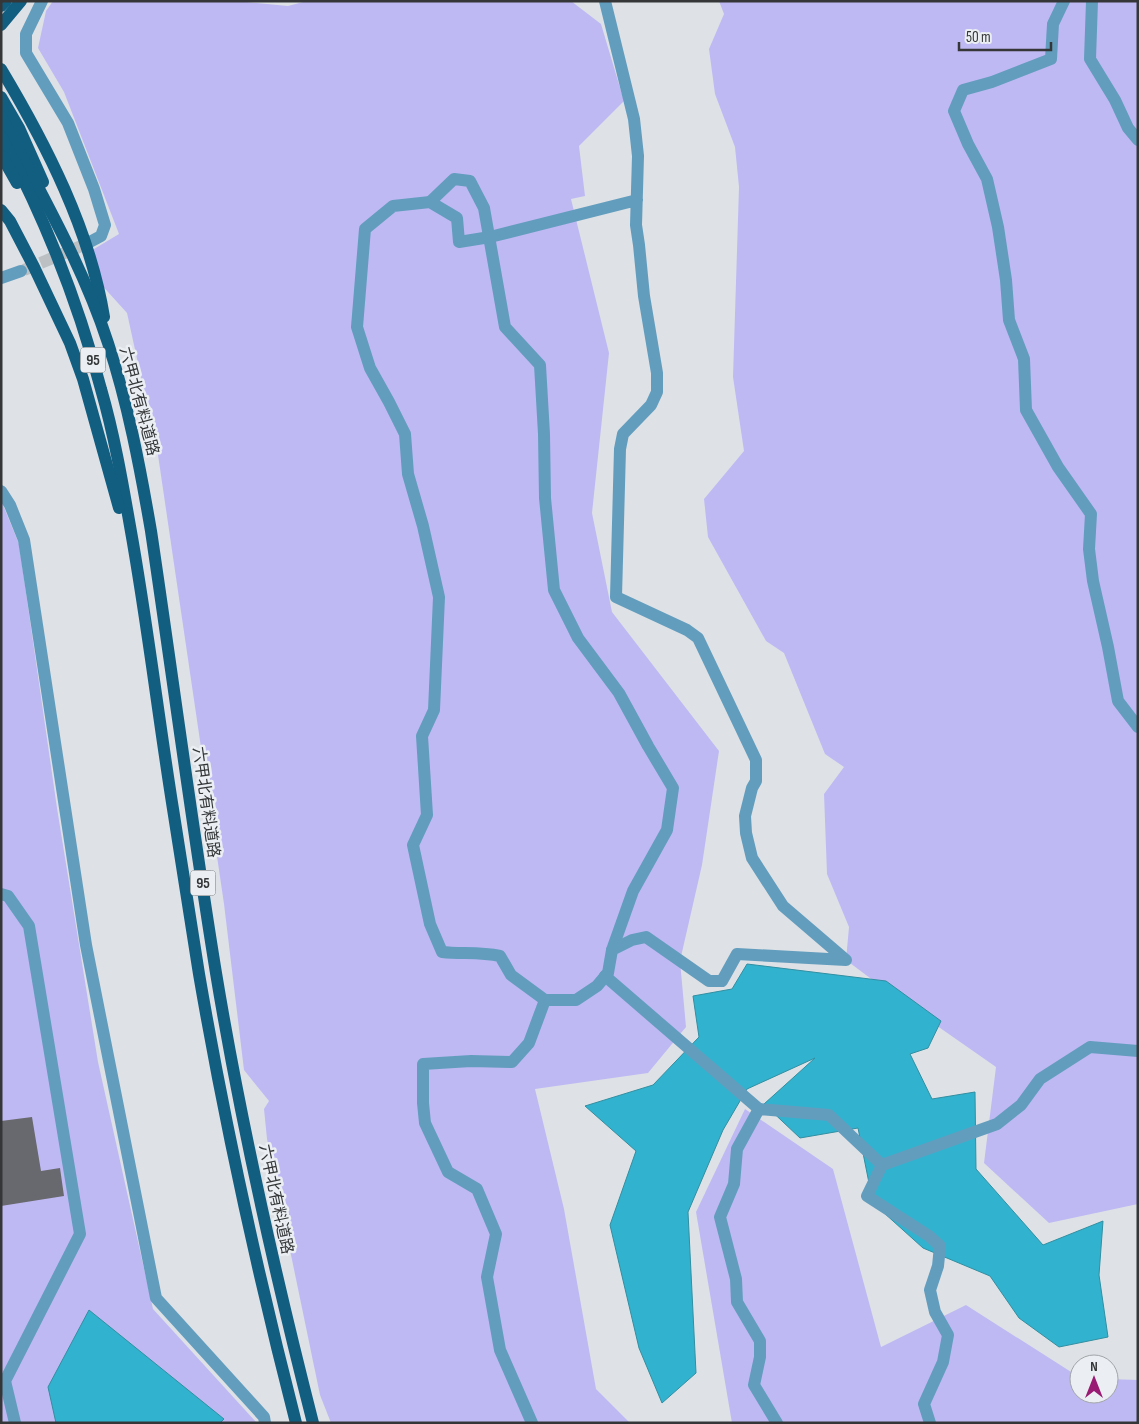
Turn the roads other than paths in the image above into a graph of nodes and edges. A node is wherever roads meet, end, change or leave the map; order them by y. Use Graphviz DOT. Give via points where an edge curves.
graph roads {
  1 [pos="6,1"];
  2 [pos="21,1"];
  3 [pos="42,1"];
  4 [pos="604,1"];
  5 [pos="1064,1"];
  6 [pos="1092,1"];
  7 [pos="1,6"];
  8 [pos="1,25"];
  9 [pos="1,69"];
  10 [pos="1,97"];
  11 [pos="1,116"];
  12 [pos="1,136"];
  13 [pos="1138,140"];
  14 [pos="1,155"];
  15 [pos="637,200"];
  16 [pos="430,202"];
  17 [pos="1,210"];
  18 [pos="57,221"];
  19 [pos="46,232"];
  20 [pos="490,238"];
  21 [pos="86,244"];
  22 [pos="21,271"];
  23 [pos="1,278"];
  24 [pos="108,341"];
  25 [pos="1,491"];
  26 [pos="142,598"];
  27 [pos="1138,727"];
  28 [pos="1,894"];
  29 [pos="612,950"];
  30 [pos="605,976"];
  31 [pos="545,1000"];
  32 [pos="1138,1051"];
  33 [pos="759,1109"];
  34 [pos="882,1165"];
  35 [pos="14,1423"];
  36 [pos="266,1423"];
  37 [pos="296,1423"];
  38 [pos="313,1423"];
  39 [pos="532,1423"];
  40 [pos="776,1423"];
  41 [pos="930,1423"];
  1 -- 7 [label="main road"];
  2 -- 8 [label="main road"];
  3 -- 21 [label="street" via="26,34 26,53 68,123 106,225 101,236"];
  4 -- 15 [label="street" via="634,119 638,156"];
  5 -- 27 [label="street" via="1053,24 1051,59 963,90 954,111 987,179 998,226 1009,320 1024,359 1026,410 1058,467 1091,514 1089,549 1093,581 1118,702"];
  6 -- 13 [label="street" via="1090,59"];
  9 -- 24 [label="main road" via="30,118 67,197 101,298"];
  10 -- 18 [label="main road, 六甲北有料道路 / 95" via="35,162"];
  11 -- 18 [label="main road, 六甲北有料道路 / 95"];
  12 -- 19 [label="main road, 六甲北有料道路 / 95"];
  14 -- 19 [label="main road, 六甲北有料道路 / 95"];
  15 -- 20 [label="street"];
  15 -- 29 [label="street" via="636,225 657,392 651,405 623,434 616,597 698,638 756,760 756,781 745,816 752,858 783,906 846,960 738,954 722,981 708,981 646,937"];
  16 -- 20 [label="street" via="457,218 459,242"];
  16 -- 20 [label="street" via="454,179 470,181 484,208"];
  16 -- 31 [label="street" via="393,206 365,229 357,327 370,368 405,434 408,474 439,597 434,710 422,736 427,815 413,845 430,924 442,952 500,956 511,975"];
  17 -- 26 [label="main road" via="10,221 70,342"];
  18 -- 24 [label="main road, 六甲北有料道路 / 95"];
  19 -- 26 [label="main road, 六甲北有料道路 / 95" via="84,330 102,392 120,470"];
  20 -- 29 [label="street" via="505,327 540,365 545,498 554,590 578,638 619,693 674,788 667,830 633,890"];
  22 -- 23 [label="street"];
  24 -- 38 [label="main road, 六甲北有料道路 / 95" via="126,399 140,468 216,974 246,1134"];
  25 -- 36 [label="street" via="10,504 24,540 86,945 156,1298"];
  26 -- 37 [label="main road, 六甲北有料道路 / 95" via="200,976 251,1235"];
  28 -- 35 [label="street" via="8,896 29,926 80,1234 5,1381"];
  29 -- 30 [label="street"];
  30 -- 31 [label="street" via="597,986 576,1000"];
  30 -- 33 [label="street"];
  31 -- 39 [label="street" via="529,1043 512,1062 423,1064 425,1123 448,1172 477,1189 496,1234 487,1277 500,1350"];
  32 -- 34 [label="street" via="1090,1047 1040,1080 1021,1105 997,1124"];
  33 -- 34 [label="street" via="829,1115"];
  33 -- 40 [label="street" via="737,1149 734,1184 720,1216 736,1279 737,1302 760,1341 754,1384"];
  34 -- 41 [label="street" via="867,1196 940,1246 930,1290 935,1312 948,1335 943,1362 924,1404"];
}
